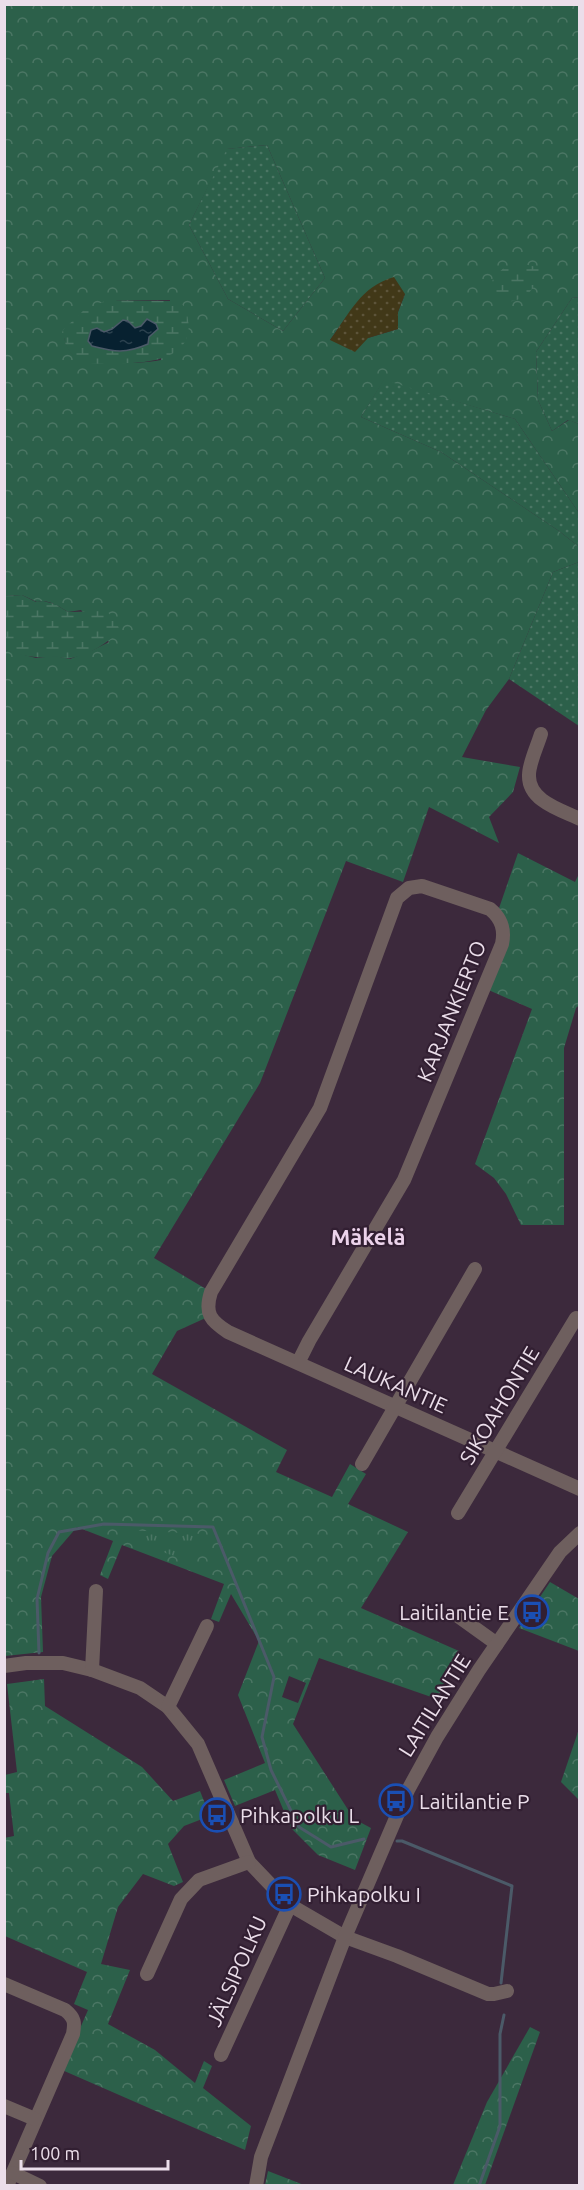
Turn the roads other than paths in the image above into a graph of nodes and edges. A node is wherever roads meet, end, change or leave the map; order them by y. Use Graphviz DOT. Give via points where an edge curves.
graph roads {
  1 [pos="541,734"];
  2 [pos="579,819"];
  3 [pos="475,1269"];
  4 [pos="207,1305"];
  5 [pos="576,1318"];
  6 [pos="298,1363"];
  7 [pos="394,1406"];
  8 [pos="495,1452"];
  9 [pos="362,1464"];
  10 [pos="579,1489"];
  11 [pos="458,1513"];
  12 [pos="579,1533"];
  13 [pos="96,1591"];
  14 [pos="458,1616"];
  15 [pos="207,1626"];
  16 [pos="497,1644"];
  17 [pos="4,1666"];
  18 [pos="92,1670"];
  19 [pos="168,1707"];
  20 [pos="249,1862"];
  21 [pos="290,1905"];
  22 [pos="345,1937"];
  23 [pos="147,1974"];
  24 [pos="4,1984"];
  25 [pos="507,1990"];
  26 [pos="221,2055"];
  27 [pos="4,2106"];
  28 [pos="35,2119"];
  29 [pos="10,2179"];
  30 [pos="40,2186"];
  31 [pos="256,2186"];
  1 -- 2 [label="street" via="529,774 533,791 546,803"];
  3 -- 7 [label="street"];
  4 -- 6 [label="street, LAUKANTIE" via="217,1325"];
  4 -- 6 [label="street, KARJANKIERTO" via="320,1108 398,898 409,888 422,886 490,909 502,924 502,944 404,1180"];
  5 -- 8 [label="street, SIKOAHONTIE"];
  6 -- 7 [label="street, LAUKANTIE"];
  7 -- 8 [label="street, LAUKANTIE"];
  7 -- 9 [label="street"];
  8 -- 10 [label="street, LAUKANTIE"];
  8 -- 11 [label="street, SIKOAHONTIE"];
  12 -- 16 [label="street, LAITILANTIE" via="560,1552"];
  13 -- 18 [label="street"];
  14 -- 16 [label="street"];
  15 -- 19 [label="street"];
  16 -- 22 [label="street, LAITILANTIE" via="408,1790"];
  17 -- 18 [label="street" via="63,1663"];
  18 -- 19 [label="street" via="140,1688"];
  19 -- 20 [label="street" via="198,1744"];
  20 -- 21 [label="street"];
  20 -- 23 [label="street" via="199,1880 181,1899"];
  21 -- 22 [label="street"];
  21 -- 26 [label="street, JÄLSIPOLKU"];
  22 -- 25 [label="street" via="488,1994"];
  22 -- 31 [label="street, LAITILANTIE" via="261,2157"];
  24 -- 28 [label="street" via="65,2010 75,2023"];
  27 -- 28 [label="street"];
  28 -- 29 [label="street"];
  29 -- 30 [label="street"];
}
